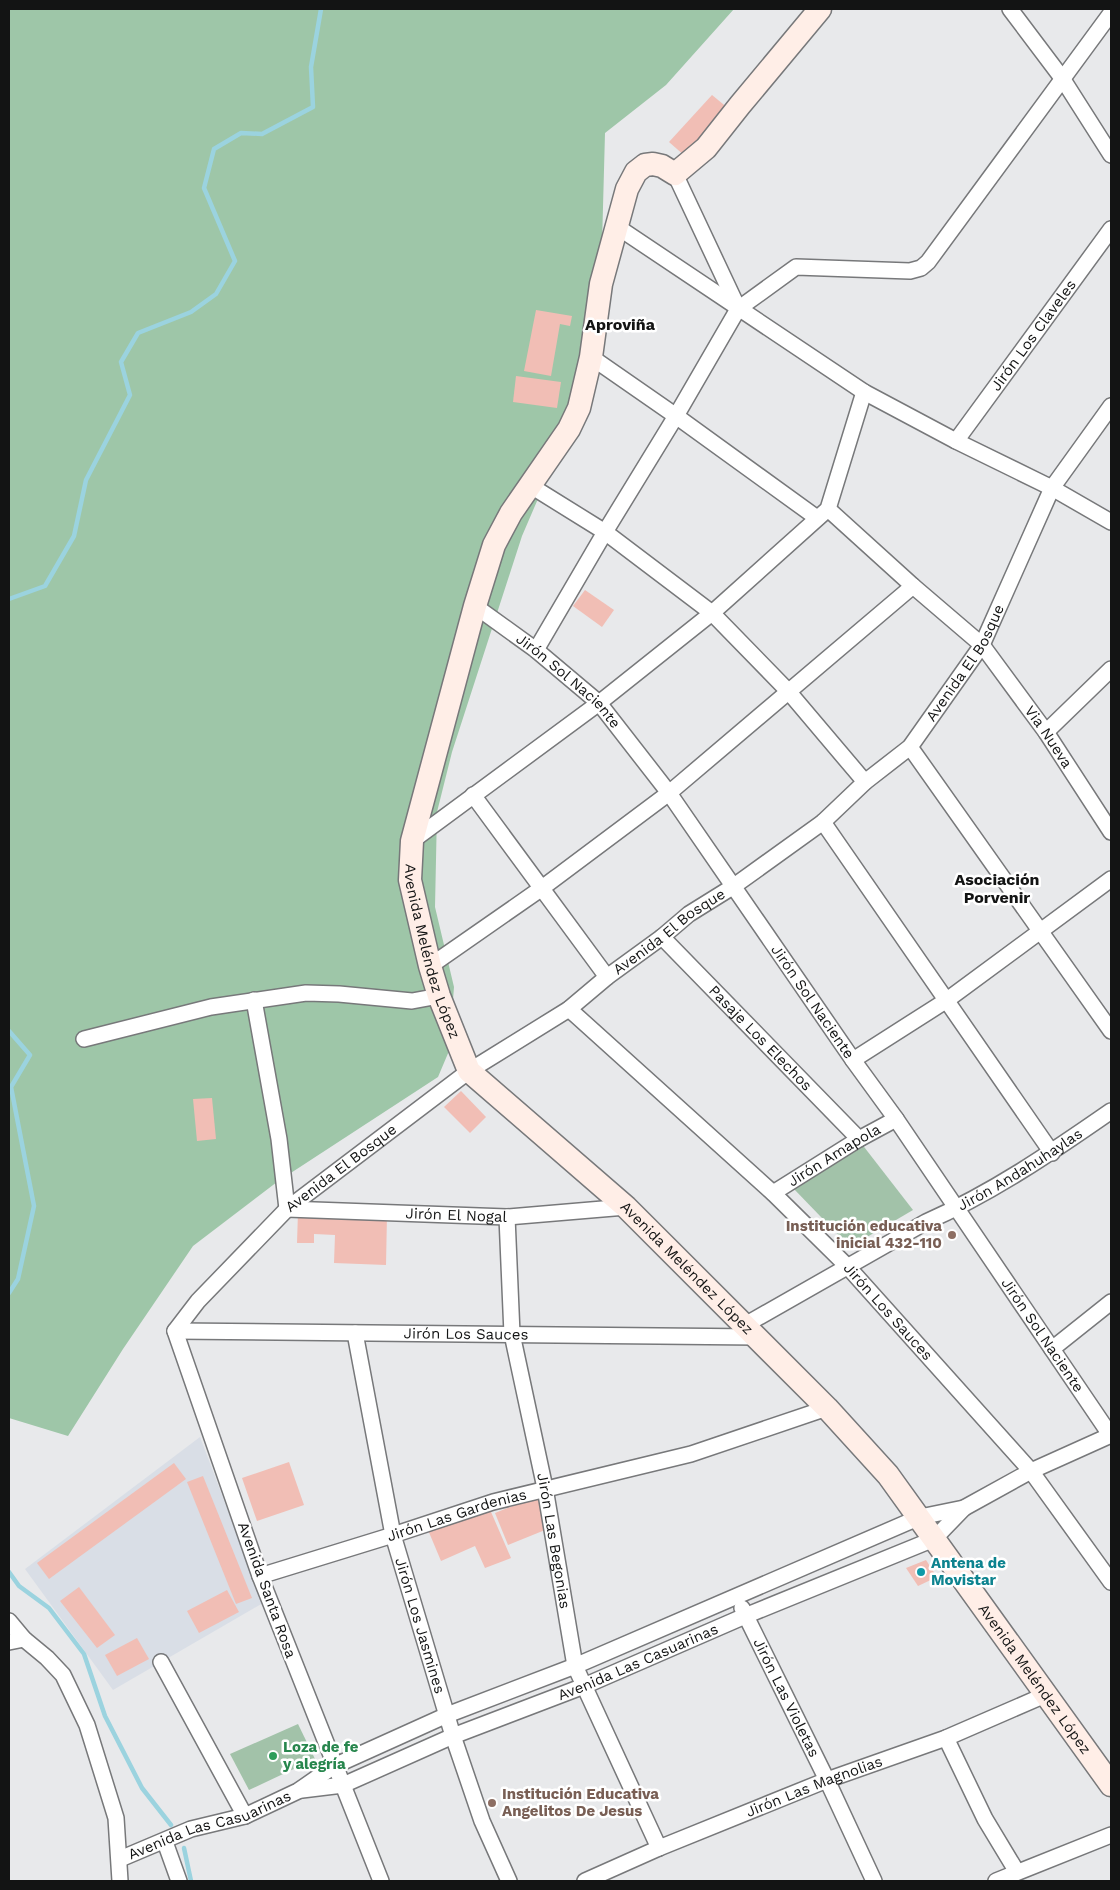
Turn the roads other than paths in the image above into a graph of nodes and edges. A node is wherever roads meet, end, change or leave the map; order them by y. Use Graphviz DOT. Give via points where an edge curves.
graph roads {
  1 [pos="820,9"];
  2 [pos="1010,9"];
  3 [pos="1111,13"];
  4 [pos="1062,78"];
  5 [pos="1111,155"];
  6 [pos="675,174"];
  7 [pos="616,226"];
  8 [pos="1111,229"];
  9 [pos="738,309"];
  10 [pos="591,356"];
  11 [pos="864,392"];
  12 [pos="1111,406"];
  13 [pos="676,416"];
  14 [pos="956,441"];
  15 [pos="531,486"];
  16 [pos="1052,488"];
  17 [pos="822,514"];
  18 [pos="1111,522"];
  19 [pos="605,532"];
  20 [pos="913,586"];
  21 [pos="474,606"];
  22 [pos="712,614"];
  23 [pos="982,645"];
  24 [pos="536,650"];
  25 [pos="1111,669"];
  26 [pos="788,691"];
  27 [pos="599,703"];
  28 [pos="1046,732"];
  29 [pos="910,747"];
  30 [pos="865,782"];
  31 [pos="669,793"];
  32 [pos="473,795"];
  33 [pos="823,822"];
  34 [pos="1111,832"];
  35 [pos="412,841"];
  36 [pos="1111,879"];
  37 [pos="734,886"];
  38 [pos="542,888"];
  39 [pos="1041,932"];
  40 [pos="662,937"];
  41 [pos="430,966"];
  42 [pos="607,977"];
  43 [pos="439,996"];
  44 [pos="254,1000"];
  45 [pos="947,1000"];
  46 [pos="569,1009"];
  47 [pos="1111,1031"];
  48 [pos="84,1039"];
  49 [pos="853,1060"];
  50 [pos="469,1071"];
  51 [pos="1111,1111"];
  52 [pos="896,1119"];
  53 [pos="858,1139"];
  54 [pos="1052,1153"];
  55 [pos="774,1193"];
  56 [pos="626,1207"];
  57 [pos="287,1209"];
  58 [pos="956,1209"];
  59 [pos="507,1217"];
  60 [pos="848,1267"];
  61 [pos="1111,1302"];
  62 [pos="175,1331"];
  63 [pos="752,1331"];
  64 [pos="355,1333"];
  65 [pos="512,1334"];
  66 [pos="1052,1350"];
  67 [pos="827,1408"];
  68 [pos="1111,1435"];
  69 [pos="1031,1471"];
  70 [pos="545,1488"];
  71 [pos="964,1508"];
  72 [pos="920,1517"];
  73 [pos="393,1535"];
  74 [pos="934,1539"];
  75 [pos="260,1576"];
  76 [pos="1111,1582"];
  77 [pos="737,1597"];
  78 [pos="745,1616"];
  79 [pos="9,1621"];
  80 [pos="24,1639"];
  81 [pos="9,1642"];
  82 [pos="161,1662"];
  83 [pos="575,1666"];
  84 [pos="584,1686"];
  85 [pos="1045,1695"];
  86 [pos="447,1715"];
  87 [pos="453,1736"];
  88 [pos="946,1738"];
  89 [pos="334,1766"];
  90 [pos="827,1780"];
  91 [pos="343,1784"];
  92 [pos="1111,1785"];
  93 [pos="298,1791"];
  94 [pos="244,1816"];
  95 [pos="1111,1835"];
  96 [pos="165,1842"];
  97 [pos="659,1848"];
  98 [pos="120,1859"];
  99 [pos="1018,1872"];
  100 [pos="120,1881"];
  101 [pos="179,1881"];
  102 [pos="381,1881"];
  103 [pos="509,1881"];
  104 [pos="585,1881"];
  105 [pos="874,1881"];
  106 [pos="996,1881"];
  1 -- 6 [label="street" via="706,148"];
  2 -- 4 [label="street"];
  3 -- 4 [label="street"];
  4 -- 5 [label="street"];
  4 -- 9 [label="street" via="921,268 910,271 796,267"];
  6 -- 7 [label="street, Avenida Meléndez López" via="653,164 645,165 636,172 627,189"];
  6 -- 9 [label="street"];
  7 -- 9 [label="street"];
  7 -- 10 [label="street, Avenida Meléndez López" via="601,284"];
  8 -- 14 [label="street, Jirón Los Claveles"];
  9 -- 11 [label="street"];
  9 -- 13 [label="street"];
  10 -- 13 [label="street, Via Nueva"];
  10 -- 15 [label="street, Avenida Meléndez López" via="578,408 569,429"];
  11 -- 14 [label="street"];
  11 -- 17 [label="street"];
  12 -- 16 [label="street, Avenida El Bosque"];
  13 -- 17 [label="street, Via Nueva"];
  13 -- 19 [label="street"];
  14 -- 16 [label="street"];
  15 -- 19 [label="street"];
  15 -- 21 [label="street, Avenida Meléndez López" via="494,545"];
  16 -- 18 [label="street"];
  16 -- 23 [label="street, Avenida El Bosque"];
  17 -- 20 [label="street, Via Nueva"];
  17 -- 22 [label="street"];
  19 -- 22 [label="street"];
  19 -- 24 [label="street"];
  20 -- 23 [label="street, Via Nueva"];
  20 -- 26 [label="street"];
  21 -- 24 [label="street, Jirón Sol Naciente"];
  21 -- 35 [label="street, Avenida Meléndez López"];
  22 -- 26 [label="street"];
  22 -- 27 [label="street"];
  23 -- 28 [label="street, Via Nueva"];
  23 -- 29 [label="street, Avenida El Bosque"];
  24 -- 27 [label="street, Jirón Sol Naciente"];
  25 -- 28 [label="street"];
  26 -- 30 [label="street"];
  26 -- 31 [label="street"];
  27 -- 31 [label="street, Jirón Sol Naciente"];
  27 -- 32 [label="street"];
  28 -- 34 [label="street, Via Nueva"];
  29 -- 30 [label="street, Avenida El Bosque"];
  29 -- 39 [label="street"];
  30 -- 33 [label="street, Avenida El Bosque"];
  31 -- 37 [label="street, Jirón Sol Naciente"];
  31 -- 38 [label="street"];
  32 -- 35 [label="street"];
  32 -- 38 [label="street"];
  33 -- 37 [label="street, Avenida El Bosque"];
  33 -- 45 [label="street"];
  35 -- 41 [label="street, Avenida Meléndez López" via="410,880"];
  36 -- 39 [label="street"];
  37 -- 40 [label="street, Avenida El Bosque" via="689,914"];
  37 -- 49 [label="street, Jirón Sol Naciente"];
  38 -- 41 [label="street"];
  38 -- 42 [label="street"];
  39 -- 45 [label="street"];
  39 -- 47 [label="street"];
  40 -- 42 [label="street, Avenida El Bosque"];
  40 -- 53 [label="street, Pasaje Los Elechos"];
  41 -- 43 [label="street, Avenida Meléndez López"];
  42 -- 46 [label="street, Avenida El Bosque"];
  43 -- 44 [label="street" via="412,1001 306,993"];
  43 -- 50 [label="street, Avenida Meléndez López"];
  44 -- 48 [label="street" via="211,1007"];
  44 -- 57 [label="street" via="279,1139"];
  45 -- 49 [label="street"];
  45 -- 54 [label="street"];
  46 -- 50 [label="street, Avenida El Bosque"];
  46 -- 55 [label="street, Jirón Los Sauces"];
  49 -- 52 [label="street, Jirón Sol Naciente"];
  50 -- 56 [label="street, Avenida Meléndez López"];
  50 -- 57 [label="street, Avenida El Bosque"];
  51 -- 54 [label="street, Jirón Andahuhaylas"];
  52 -- 53 [label="street, Jirón Amapola"];
  52 -- 58 [label="street, Jirón Sol Naciente"];
  53 -- 55 [label="street, Jirón Amapola"];
  54 -- 58 [label="street, Jirón Andahuhaylas"];
  55 -- 60 [label="street, Jirón Los Sauces"];
  56 -- 59 [label="street, Jirón El Nogal"];
  56 -- 63 [label="street, Avenida Meléndez López"];
  57 -- 59 [label="street, Jirón El Nogal"];
  57 -- 62 [label="street, Avenida El Bosque" via="198,1301"];
  58 -- 60 [label="street, Jirón Andahuhaylas" via="926,1222"];
  58 -- 66 [label="street, Jirón Sol Naciente"];
  59 -- 65 [label="street, Jirón Las Begonias"];
  60 -- 63 [label="street"];
  60 -- 69 [label="street, Jirón Los Sauces"];
  61 -- 66 [label="street"];
  62 -- 64 [label="street, Jirón Los Sauces"];
  62 -- 75 [label="street, Avenida Santa Rosa"];
  63 -- 65 [label="street, Jirón Los Sauces"];
  63 -- 67 [label="street, Avenida Meléndez López"];
  64 -- 65 [label="street, Jirón Los Sauces"];
  64 -- 73 [label="street, Jirón Los Jasmines"];
  65 -- 70 [label="street, Jirón Las Begonias"];
  66 -- 68 [label="street, Jirón Sol Naciente"];
  67 -- 70 [label="street, Jirón Las Gardenias" via="691,1454"];
  67 -- 72 [label="street, Avenida Meléndez López" via="888,1475"];
  68 -- 69 [label="street, Avenida Las Casuarinas"];
  69 -- 71 [label="street, Avenida Las Casuarinas"];
  69 -- 76 [label="street, Jirón Los Sauces"];
  70 -- 73 [label="street, Jirón Las Gardenias"];
  70 -- 83 [label="street, Jirón Las Begonias"];
  71 -- 72 [label="street, Avenida Las Casuarinas"];
  71 -- 74 [label="street, Avenida Las Casuarinas"];
  72 -- 74 [label="street, Avenida Meléndez López"];
  72 -- 77 [label="street, Avenida Las Casuarinas"];
  73 -- 75 [label="street, Jirón Las Gardenias"];
  73 -- 86 [label="street, Jirón Los Jasmines"];
  74 -- 78 [label="street, Avenida Las Casuarinas"];
  74 -- 85 [label="street, Avenida Meléndez López"];
  75 -- 89 [label="street, Avenida Santa Rosa"];
  77 -- 78 [label="street, Jirón Las Violetas"];
  77 -- 83 [label="street, Avenida Las Casuarinas"];
  78 -- 84 [label="street, Avenida Las Casuarinas"];
  78 -- 90 [label="street, Jirón Las Violetas"];
  79 -- 80 [label="street"];
  80 -- 81 [label="street"];
  80 -- 98 [label="street" via="63,1675 88,1725 116,1818"];
  82 -- 94 [label="street"];
  83 -- 84 [label="street, Jirón Las Begonias"];
  83 -- 86 [label="street, Avenida Las Casuarinas"];
  84 -- 87 [label="street, Avenida Las Casuarinas"];
  84 -- 97 [label="street, Jirón Las Begonias"];
  85 -- 88 [label="street, Jirón Las Magnolias"];
  85 -- 92 [label="street, Avenida Meléndez López"];
  86 -- 87 [label="street, Jirón Los Jasmines"];
  86 -- 89 [label="street, Avenida Las Casuarinas"];
  87 -- 91 [label="street, Avenida Las Casuarinas"];
  87 -- 103 [label="street, Jirón Los Jasmines" via="482,1821"];
  88 -- 90 [label="street, Jirón Las Magnolias"];
  88 -- 99 [label="street" via="985,1819"];
  89 -- 91 [label="street, Avenida Santa Rosa"];
  89 -- 93 [label="street, Avenida Las Casuarinas"];
  90 -- 97 [label="street, Jirón Las Magnolias"];
  90 -- 105 [label="street, Jirón Las Violetas"];
  91 -- 93 [label="street, Avenida Las Casuarinas"];
  91 -- 102 [label="street, Avenida Santa Rosa"];
  93 -- 94 [label="street, Avenida Las Casuarinas"];
  94 -- 96 [label="street, Avenida Las Casuarinas" via="191,1830"];
  95 -- 99 [label="street"];
  96 -- 98 [label="street, Avenida Las Casuarinas"];
  96 -- 101 [label="street"];
  97 -- 104 [label="street, Jirón Las Magnolias"];
  98 -- 100 [label="street"];
  99 -- 106 [label="street"];
}
